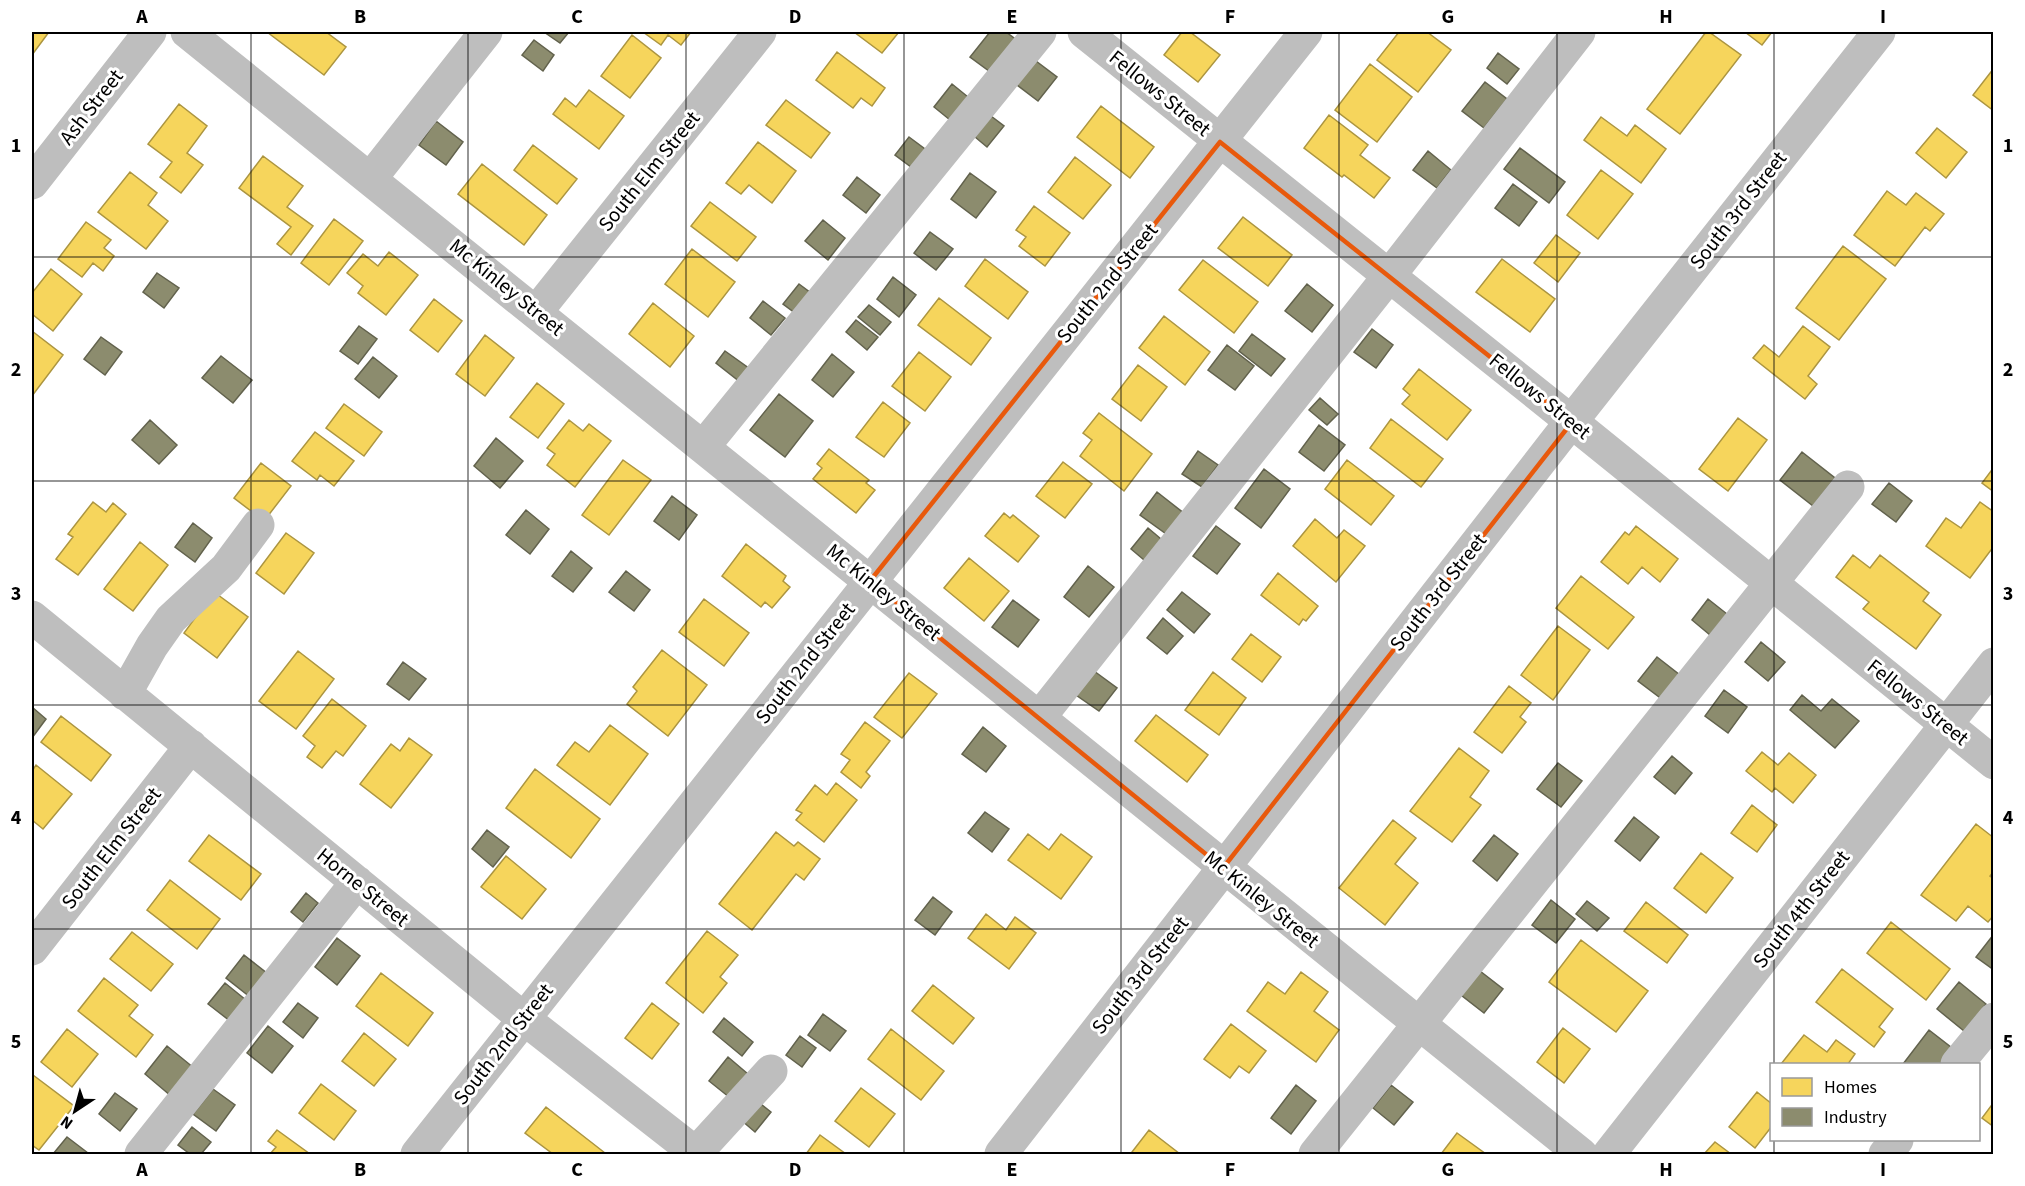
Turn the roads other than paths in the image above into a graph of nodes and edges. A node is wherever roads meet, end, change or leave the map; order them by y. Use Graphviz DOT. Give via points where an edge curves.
graph roads {
  1 [pos="150,32"];
  2 [pos="187,32"];
  3 [pos="486,32"];
  4 [pos="760,32"];
  5 [pos="1040,32"];
  6 [pos="1084,32"];
  7 [pos="1306,32"];
  8 [pos="1579,32"];
  9 [pos="1879,32"];
  10 [pos="1220,142"];
  11 [pos="371,178"];
  12 [pos="32,183"];
  13 [pos="1389,276"];
  14 [pos="537,311"];
  15 [pos="1572,422"];
  16 [pos="704,446"];
  17 [pos="1848,487"];
  18 [pos="258,525"];
  19 [pos="870,580"];
  20 [pos="1771,583"];
  21 [pos="32,617"];
  22 [pos="1994,664"];
  23 [pos="125,694"];
  24 [pos="1039,718"];
  25 [pos="1946,724"];
  26 [pos="191,746"];
  27 [pos="1994,763"];
  28 [pos="1223,868"];
  29 [pos="357,882"];
  30 [pos="32,949"];
  31 [pos="523,1018"];
  32 [pos="1994,1019"];
  33 [pos="1418,1024"];
  34 [pos="1959,1063"];
  35 [pos="771,1071"];
  36 [pos="1896,1141"];
  37 [pos="696,1154"];
  38 [pos="141,1155"];
  39 [pos="417,1155"];
  40 [pos="1001,1155"];
  41 [pos="1315,1155"];
  42 [pos="1581,1155"];
  43 [pos="1609,1155"];
  44 [pos="1885,1155"];
  1 -- 12 [label="street, Ash Street"];
  2 -- 11 [label="street, Mc Kinley Street"];
  3 -- 11 [label="street"];
  4 -- 14 [label="street, South Elm Street"];
  5 -- 16 [label="street"];
  6 -- 10 [label="street, Fellows Street"];
  7 -- 10 [label="street, South 2nd Street"];
  8 -- 13 [label="street"];
  9 -- 15 [label="street, South 3rd Street"];
  10 -- 13 [label="street, Fellows Street"];
  10 -- 19 [label="street, South 2nd Street"];
  11 -- 14 [label="street, Mc Kinley Street"];
  13 -- 15 [label="street, Fellows Street"];
  13 -- 24 [label="street"];
  14 -- 16 [label="street, Mc Kinley Street"];
  15 -- 20 [label="street, Fellows Street"];
  15 -- 28 [label="street, South 3rd Street"];
  16 -- 19 [label="street, Mc Kinley Street"];
  17 -- 20 [label="street"];
  18 -- 23 [label="street" via="226,568 171,619"];
  19 -- 24 [label="street, Mc Kinley Street"];
  19 -- 31 [label="street, South 2nd Street"];
  20 -- 25 [label="street, Fellows Street"];
  20 -- 33 [label="street"];
  21 -- 23 [label="street, Horne Street"];
  22 -- 25 [label="street, South 4th Street"];
  23 -- 26 [label="street, Horne Street"];
  24 -- 28 [label="street, Mc Kinley Street"];
  25 -- 27 [label="street, Fellows Street"];
  25 -- 43 [label="street, South 4th Street"];
  26 -- 29 [label="street, Horne Street"];
  26 -- 30 [label="street, South Elm Street"];
  28 -- 33 [label="street, Mc Kinley Street"];
  28 -- 40 [label="street, South 3rd Street"];
  29 -- 31 [label="street, Horne Street"];
  29 -- 38 [label="street"];
  31 -- 37 [label="street, Horne Street"];
  31 -- 39 [label="street, South 2nd Street"];
  32 -- 34 [label="street"];
  33 -- 41 [label="street"];
  33 -- 42 [label="street, Mc Kinley Street"];
  35 -- 37 [label="street"];
  36 -- 44 [label="street"];
}
